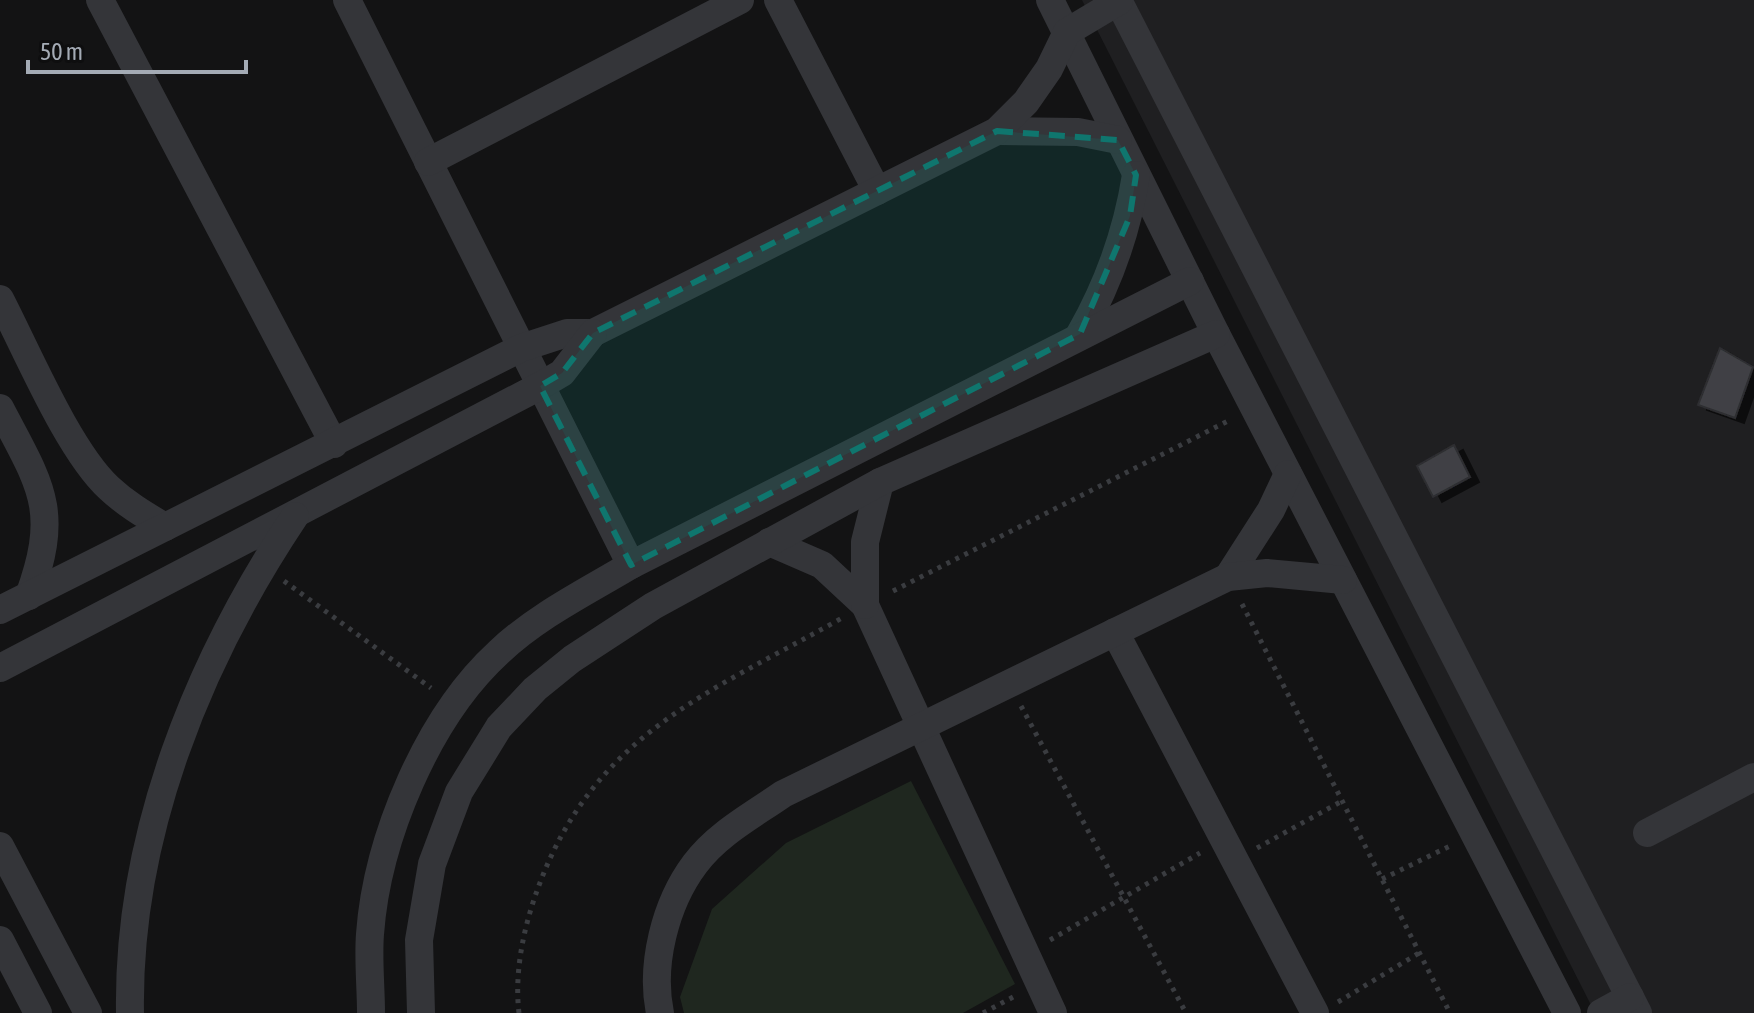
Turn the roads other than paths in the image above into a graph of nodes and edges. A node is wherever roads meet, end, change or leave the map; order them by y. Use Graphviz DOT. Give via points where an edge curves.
graph roads {
  1 [pos="100,0"];
  2 [pos="347,0"];
  3 [pos="740,0"];
  4 [pos="778,0"];
  5 [pos="1050,0"];
  6 [pos="1118,0"];
  7 [pos="1067,32"];
  8 [pos="997,131"];
  9 [pos="1118,140"];
  10 [pos="428,162"];
  11 [pos="1136,175"];
  12 [pos="877,191"];
  13 [pos="1190,281"];
  14 [pos="0,299"];
  15 [pos="593,333"];
  16 [pos="1080,334"];
  17 [pos="1216,334"];
  18 [pos="521,348"];
  19 [pos="540,386"];
  20 [pos="0,408"];
  21 [pos="334,444"];
  22 [pos="1288,474"];
  23 [pos="880,482"];
  24 [pos="296,514"];
  25 [pos="165,527"];
  26 [pos="769,542"];
  27 [pos="631,565"];
  28 [pos="1228,577"];
  29 [pos="1343,580"];
  30 [pos="29,596"];
  31 [pos="865,605"];
  32 [pos="0,610"];
  33 [pos="1115,632"];
  34 [pos="0,668"];
  35 [pos="921,728"];
  36 [pos="1754,777"];
  37 [pos="1647,833"];
  38 [pos="0,846"];
  39 [pos="0,940"];
  40 [pos="21,997"];
  41 [pos="1634,1005"];
  42 [pos="1324,1009"];
  43 [pos="88,1013"];
  44 [pos="130,1013"];
  45 [pos="371,1013"];
  46 [pos="421,1013"];
  47 [pos="660,1013"];
  48 [pos="1053,1013"];
  49 [pos="1567,1013"];
  50 [pos="1601,1013"];
  1 -- 21 [label="street"];
  2 -- 10 [label="street"];
  3 -- 10 [label="street"];
  4 -- 12 [label="street"];
  5 -- 7 [label="street"];
  6 -- 7 [label="street"];
  6 -- 41 [label="street"];
  7 -- 8 [label="street" via="1026,102"];
  7 -- 9 [label="street"];
  8 -- 9 [label="street" via="1078,132"];
  8 -- 12 [label="street"];
  9 -- 11 [label="street"];
  10 -- 18 [label="street"];
  11 -- 13 [label="street"];
  11 -- 16 [label="street" via="1118,257"];
  12 -- 15 [label="street"];
  13 -- 16 [label="street"];
  13 -- 17 [label="street"];
  14 -- 25 [label="street" via="84,458 134,509"];
  15 -- 18 [label="street" via="567,333"];
  15 -- 19 [label="street" via="562,373"];
  16 -- 27 [label="street"];
  17 -- 22 [label="street"];
  17 -- 23 [label="street"];
  18 -- 19 [label="street"];
  18 -- 21 [label="street"];
  19 -- 24 [label="street"];
  19 -- 27 [label="street"];
  20 -- 30 [label="street" via="41,487 46,524 42,561"];
  21 -- 25 [label="street"];
  22 -- 28 [label="street"];
  22 -- 29 [label="street"];
  23 -- 26 [label="street"];
  23 -- 31 [label="street" via="865,542"];
  24 -- 34 [label="street"];
  24 -- 44 [label="street" via="218,646 182,731 155,820 137,911"];
  25 -- 30 [label="street"];
  26 -- 31 [label="street" via="822,565"];
  26 -- 46 [label="street" via="653,606 572,659 499,727 459,792 432,864 419,940"];
  27 -- 45 [label="street" via="499,651 451,703 386,850 370,933"];
  28 -- 29 [label="street" via="1280,573"];
  28 -- 33 [label="street"];
  29 -- 49 [label="street"];
  30 -- 32 [label="street"];
  31 -- 35 [label="street"];
  33 -- 35 [label="street"];
  33 -- 42 [label="street" via="1229,849"];
  35 -- 47 [label="street" via="783,794 724,835 695,864 672,906 659,952"];
  35 -- 48 [label="street"];
  36 -- 37 [label="street"];
  38 -- 43 [label="street"];
  39 -- 40 [label="street"];
  41 -- 50 [label="street"];
}
